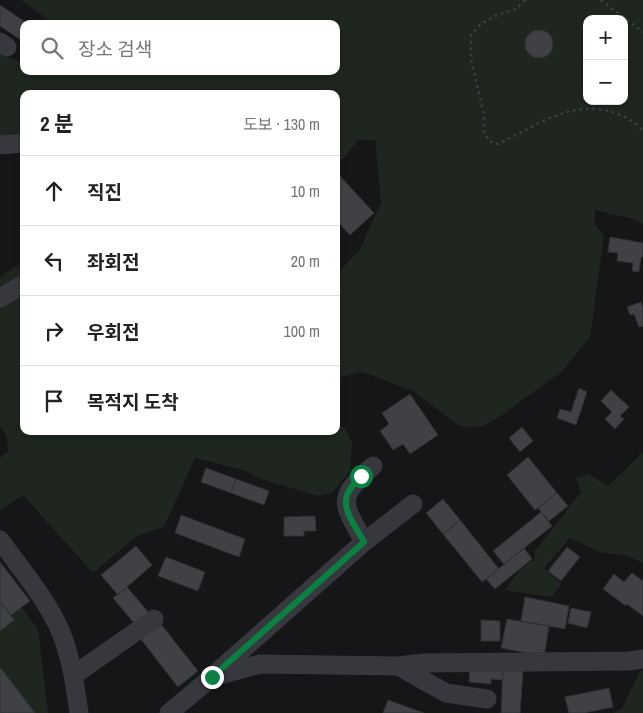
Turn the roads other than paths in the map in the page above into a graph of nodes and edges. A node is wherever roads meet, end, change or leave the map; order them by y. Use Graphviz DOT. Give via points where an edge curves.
graph roads {
  1 [pos="20,143"];
  2 [pos="0,145"];
  3 [pos="20,286"];
  4 [pos="0,298"];
  5 [pos="373,466"];
  6 [pos="413,504"];
  7 [pos="0,540"];
  8 [pos="364,542"];
  9 [pos="154,619"];
  10 [pos="643,659"];
  11 [pos="398,666"];
  12 [pos="74,676"];
  13 [pos="212,677"];
  14 [pos="487,699"];
  15 [pos="80,713"];
  16 [pos="169,713"];
  1 -- 2 [label="street"];
  3 -- 4 [label="street"];
  5 -- 8 [label="street" via="350,488 346,499 348,513"];
  6 -- 8 [label="street"];
  7 -- 12 [label="street" via="38,592 60,631"];
  8 -- 13 [label="street"];
  9 -- 12 [label="street"];
  10 -- 11 [label="street"];
  11 -- 13 [label="street" via="260,664"];
  11 -- 14 [label="street" via="446,693"];
  12 -- 15 [label="street"];
  13 -- 16 [label="street"];
}
